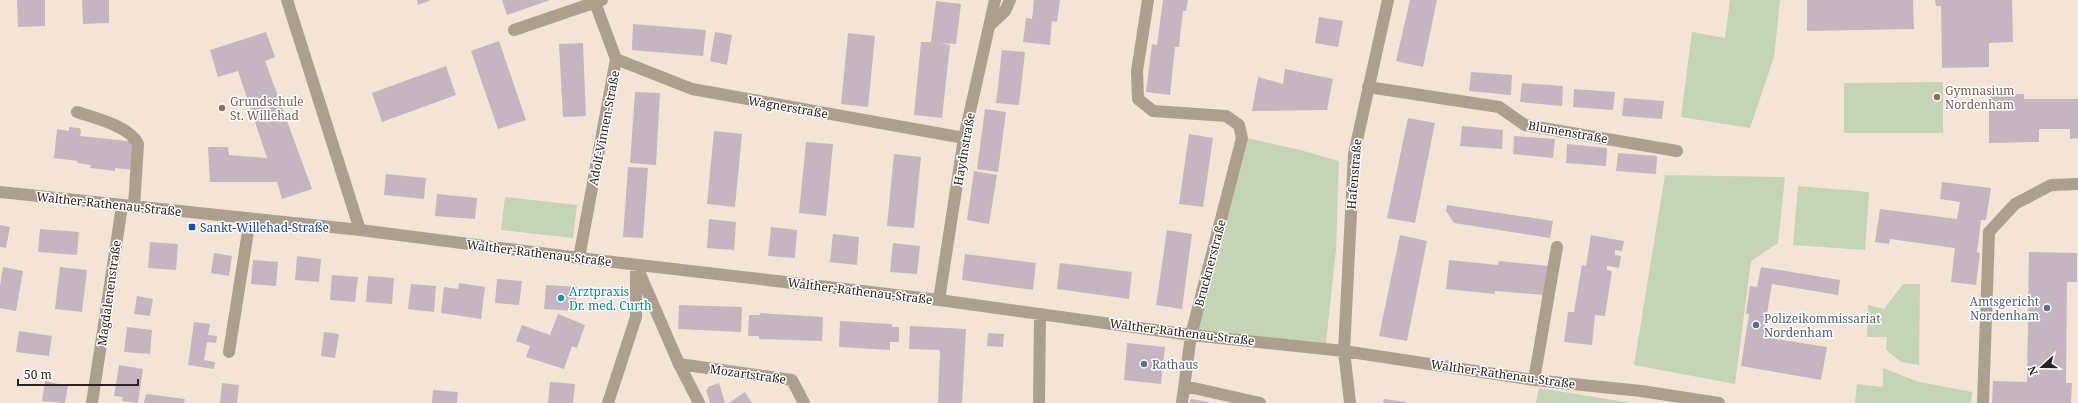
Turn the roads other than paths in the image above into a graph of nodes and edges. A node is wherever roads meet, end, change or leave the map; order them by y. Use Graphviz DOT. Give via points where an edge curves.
graph roads {
  1 [pos="287,0"];
  2 [pos="995,0"];
  3 [pos="1010,0"];
  4 [pos="1148,0"];
  5 [pos="1388,0"];
  6 [pos="597,1"];
  7 [pos="991,24"];
  8 [pos="514,30"];
  9 [pos="616,59"];
  10 [pos="1368,87"];
  11 [pos="77,112"];
  12 [pos="964,138"];
  13 [pos="1677,151"];
  14 [pos="2078,184"];
  15 [pos="0,192"];
  16 [pos="128,206"];
  17 [pos="250,219"];
  18 [pos="360,230"];
  19 [pos="1557,247"];
  20 [pos="579,258"];
  21 [pos="636,265"];
  22 [pos="940,300"];
  23 [pos="1040,314"];
  24 [pos="1191,335"];
  25 [pos="229,352"];
  26 [pos="1344,352"];
  27 [pos="679,364"];
  28 [pos="1534,380"];
  29 [pos="1185,386"];
  30 [pos="92,403"];
  31 [pos="608,403"];
  32 [pos="699,403"];
  33 [pos="804,403"];
  34 [pos="1039,403"];
  35 [pos="1182,403"];
  36 [pos="1260,403"];
  37 [pos="1350,403"];
  38 [pos="1719,403"];
  39 [pos="1983,403"];
  1 -- 18 [label="street"];
  2 -- 7 [label="street, Haydnstraße"];
  3 -- 7 [label="street" via="1005,11"];
  4 -- 24 [label="street, Brucknerstraße" via="1137,71 1138,99 1153,111 1226,116 1239,125 1242,138"];
  5 -- 10 [label="street, Hafenstraße"];
  6 -- 8 [label="street"];
  6 -- 9 [label="street, Adolf-Vinnen-Straße"];
  7 -- 12 [label="street, Haydnstraße"];
  9 -- 12 [label="street, Wagnerstraße" via="692,90"];
  9 -- 20 [label="street, Adolf-Vinnen-Straße"];
  10 -- 13 [label="street, Blumenstraße" via="1499,107 1525,125"];
  10 -- 26 [label="street, Hafenstraße" via="1354,154"];
  11 -- 16 [label="street, Magdalenenstraße" via="104,121 136,139 138,144"];
  12 -- 22 [label="street, Haydnstraße"];
  14 -- 39 [label="street" via="2051,185 2015,204 1989,232"];
  15 -- 16 [label="street, Walther-Rathenau-Straße"];
  16 -- 17 [label="street, Walther-Rathenau-Straße"];
  16 -- 30 [label="street, Magdalenenstraße"];
  17 -- 18 [label="street, Walther-Rathenau-Straße"];
  17 -- 25 [label="street"];
  18 -- 20 [label="street, Walther-Rathenau-Straße"];
  19 -- 28 [label="street"];
  20 -- 21 [label="street, Walther-Rathenau-Straße"];
  21 -- 22 [label="street, Walther-Rathenau-Straße"];
  21 -- 27 [label="street"];
  21 -- 31 [label="street" via="636,317"];
  22 -- 23 [label="street, Walther-Rathenau-Straße"];
  23 -- 24 [label="street, Walther-Rathenau-Straße"];
  23 -- 34 [label="street"];
  24 -- 26 [label="street, Walther-Rathenau-Straße"];
  24 -- 29 [label="street, Brucknerstraße"];
  26 -- 28 [label="street, Walther-Rathenau-Straße"];
  26 -- 37 [label="street, Hafenstraße"];
  27 -- 32 [label="street"];
  27 -- 33 [label="street, Mozartstraße" via="792,380"];
  28 -- 38 [label="street, Walther-Rathenau-Straße" via="1641,391"];
  29 -- 35 [label="street, Brucknerstraße"];
  29 -- 36 [label="street"];
}
